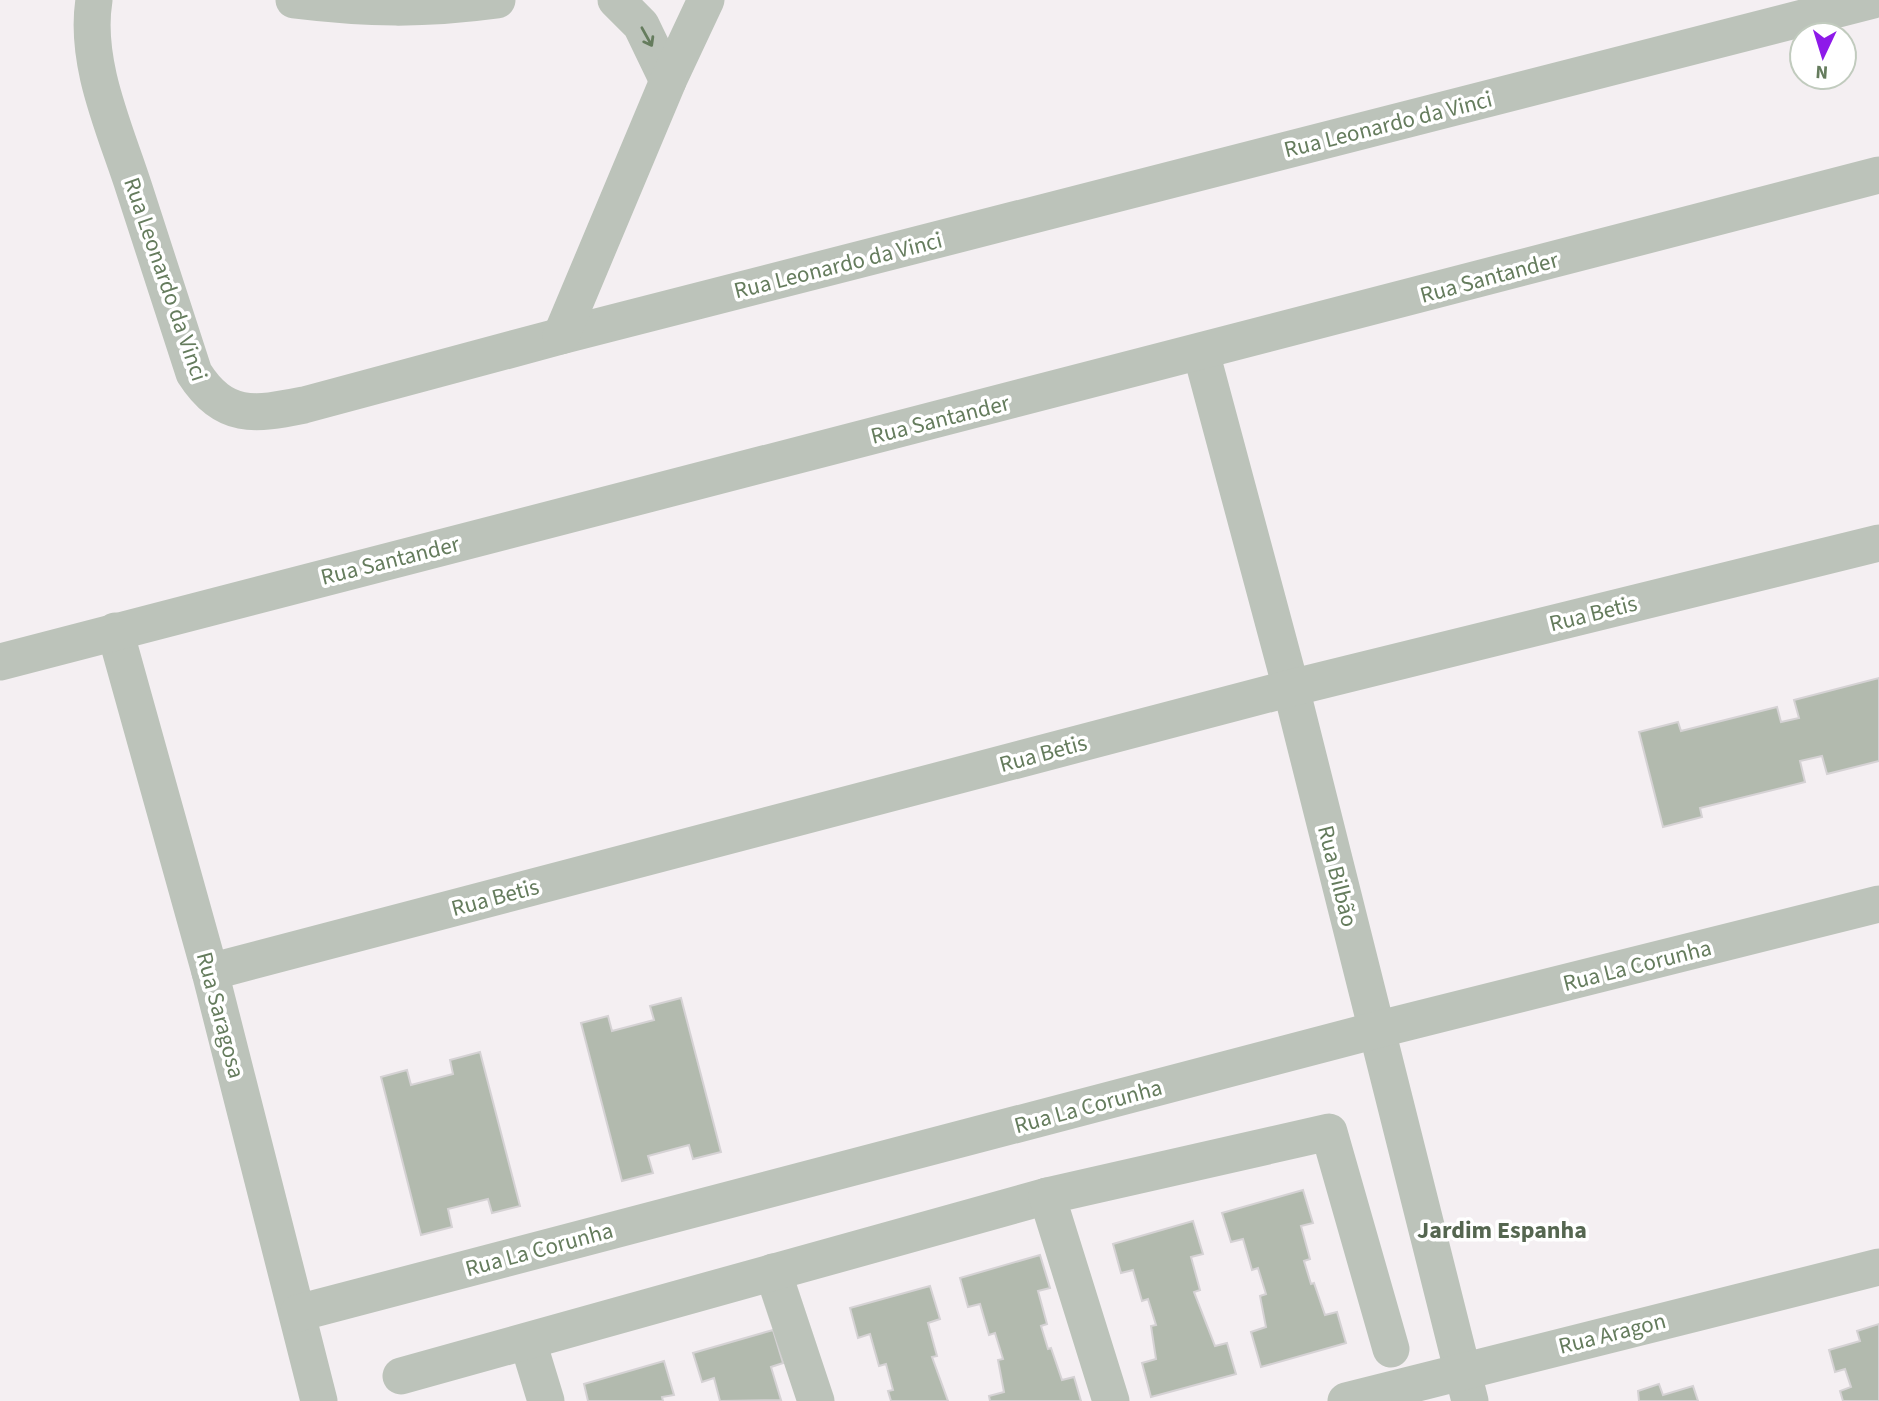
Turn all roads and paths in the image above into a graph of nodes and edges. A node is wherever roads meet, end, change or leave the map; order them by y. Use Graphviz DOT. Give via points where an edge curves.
graph roads {
  1 [pos="94,0"];
  2 [pos="295,0"];
  3 [pos="497,0"];
  4 [pos="616,0"];
  5 [pos="706,0"];
  6 [pos="1873,0"];
  7 [pos="668,81"];
  8 [pos="1879,175"];
  9 [pos="561,336"];
  10 [pos="1201,352"];
  11 [pos="1879,543"];
  12 [pos="115,631"];
  13 [pos="0,662"];
  14 [pos="1291,688"];
  15 [pos="1879,904"];
  16 [pos="210,972"];
  17 [pos="1376,1030"];
  18 [pos="1047,1196"];
  19 [pos="1879,1267"];
  20 [pos="774,1272"];
  21 [pos="298,1313"];
  22 [pos="528,1342"];
  23 [pos="1391,1349"];
  24 [pos="401,1376"];
  25 [pos="1465,1386"];
  26 [pos="319,1401"];
  27 [pos="546,1401"];
  28 [pos="816,1401"];
  29 [pos="1111,1401"];
  30 [pos="1346,1401"];
  1 -- 9 [label="street, Rua Leonardo da Vinci" via="96,62 108,107 194,373 215,400 237,411 263,413"];
  2 -- 3 [label="street" via="367,9 437,8"];
  4 -- 7 [label="street, one-way" via="641,25"];
  5 -- 7 [label="street"];
  6 -- 9 [label="street, Rua Leonardo da Vinci"];
  7 -- 9 [label="street"];
  8 -- 10 [label="street, Rua Santander"];
  10 -- 12 [label="street, Rua Santander"];
  10 -- 14 [label="street, Rua Bilbão"];
  11 -- 14 [label="street, Rua Betis"];
  12 -- 13 [label="street, Rua Santander"];
  12 -- 16 [label="street, Rua Saragosa"];
  14 -- 16 [label="street, Rua Betis"];
  14 -- 17 [label="street, Rua Bilbão"];
  15 -- 17 [label="street, Rua La Corunha"];
  16 -- 21 [label="street, Rua Saragosa"];
  17 -- 21 [label="street, Rua La Corunha"];
  17 -- 25 [label="street, Rua Bilbão"];
  18 -- 20 [label="street"];
  18 -- 23 [label="street" via="1329,1132"];
  18 -- 29 [label="street"];
  19 -- 25 [label="street, Rua Aragon"];
  20 -- 22 [label="street"];
  20 -- 28 [label="street"];
  21 -- 26 [label="street, Rua Saragosa"];
  22 -- 24 [label="street"];
  22 -- 27 [label="street"];
  25 -- 30 [label="street, Rua Aragon"];
}
